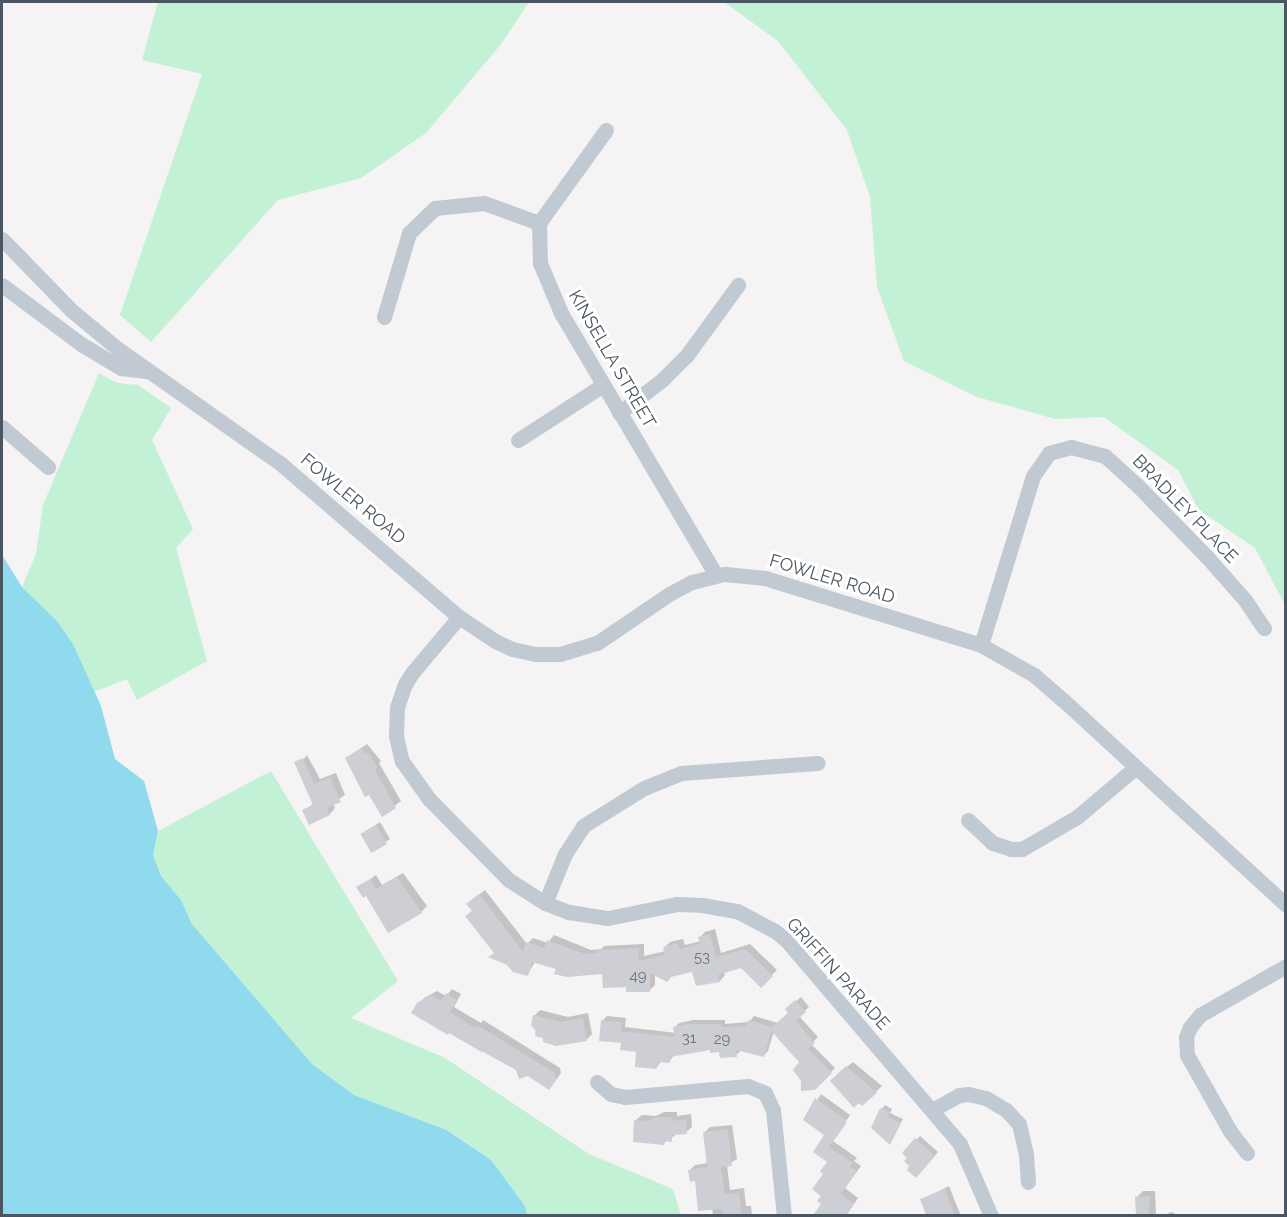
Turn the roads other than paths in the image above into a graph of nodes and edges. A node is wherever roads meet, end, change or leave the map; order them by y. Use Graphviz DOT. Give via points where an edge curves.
graph roads {
  1 [pos="606,130"];
  2 [pos="539,222"];
  3 [pos="2,239"];
  4 [pos="2,285"];
  5 [pos="738,285"];
  6 [pos="384,317"];
  7 [pos="148,371"];
  8 [pos="603,385"];
  9 [pos="619,413"];
  10 [pos="2,427"];
  11 [pos="518,440"];
  12 [pos="48,467"];
  13 [pos="716,575"];
  14 [pos="459,617"];
  15 [pos="1264,628"];
  16 [pos="981,645"];
  17 [pos="818,763"];
  18 [pos="1136,767"];
  19 [pos="968,820"];
  20 [pos="545,903"];
  21 [pos="1286,905"];
  22 [pos="1286,966"];
  23 [pos="597,1082"];
  24 [pos="932,1110"];
  25 [pos="1247,1153"];
  26 [pos="1028,1182"];
  27 [pos="784,1215"];
  28 [pos="991,1215"];
  1 -- 2 [label="street"];
  2 -- 6 [label="street" via="484,203 435,208 409,233"];
  2 -- 8 [label="street, KINSELLA STREET" via="540,263 561,313"];
  3 -- 7 [label="street, FOWLER ROAD" via="71,310"];
  4 -- 7 [label="street" via="81,344 121,368"];
  5 -- 9 [label="street" via="687,355"];
  7 -- 14 [label="street, FOWLER ROAD" via="281,464"];
  8 -- 9 [label="street, KINSELLA STREET"];
  8 -- 11 [label="street"];
  9 -- 13 [label="street, KINSELLA STREET"];
  10 -- 12 [label="street"];
  13 -- 14 [label="street, FOWLER ROAD" via="669,594 597,643 560,654 512,649"];
  13 -- 16 [label="street, FOWLER ROAD" via="765,578"];
  14 -- 20 [label="street, GRIFFIN PARADE" via="405,684 397,713 397,746 410,775 440,811 509,880"];
  15 -- 16 [label="street, BRADLEY PLACE" via="1207,557 1138,486 1105,456 1071,447 1049,453 1033,476"];
  16 -- 18 [label="street, FOWLER ROAD" via="1034,675"];
  17 -- 20 [label="street" via="681,773 644,788 583,826 565,854"];
  18 -- 19 [label="street" via="1077,817 1022,849 993,843"];
  18 -- 21 [label="street, FOWLER ROAD"];
  20 -- 24 [label="street, GRIFFIN PARADE" via="569,912 608,918 677,904 702,904 737,911 761,922 786,940"];
  22 -- 25 [label="street" via="1200,1015 1186,1037 1187,1055 1230,1131"];
  23 -- 27 [label="street" via="611,1094 625,1097 748,1086 765,1093 773,1110"];
  24 -- 26 [label="street" via="968,1094 986,1098 1006,1110 1019,1124"];
  24 -- 28 [label="street, GRIFFIN PARADE" via="968,1159"];
}
